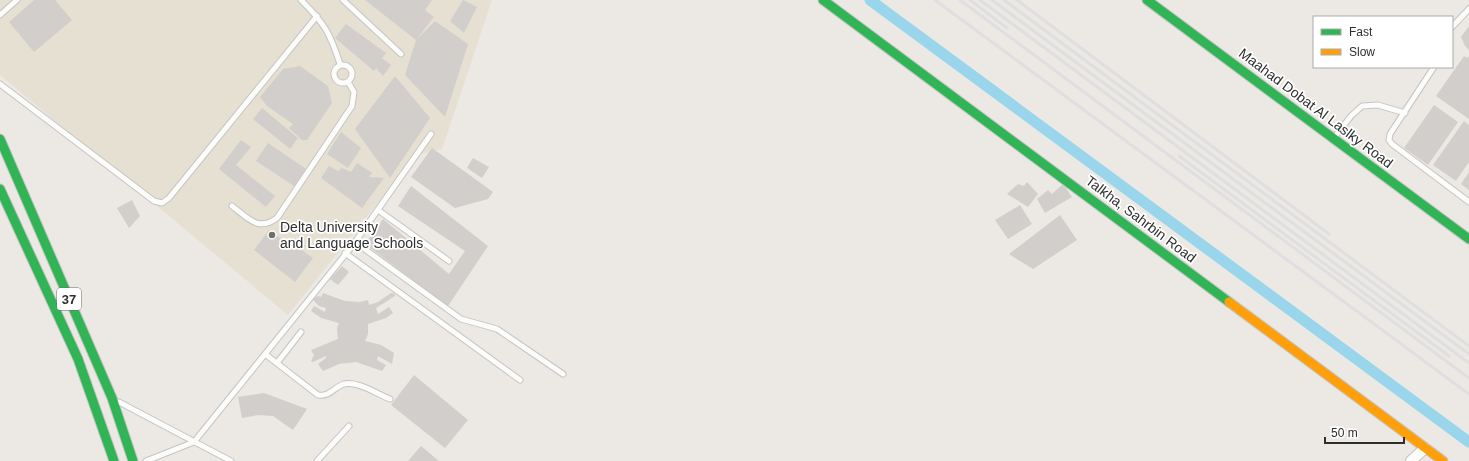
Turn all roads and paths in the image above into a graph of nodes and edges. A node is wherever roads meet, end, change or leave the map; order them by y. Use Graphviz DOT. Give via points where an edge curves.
graph roads {
  1 [pos="17,0"];
  2 [pos="301,0"];
  3 [pos="343,0"];
  4 [pos="823,0"];
  5 [pos="1147,0"];
  6 [pos="1469,9"];
  7 [pos="0,15"];
  8 [pos="317,16"];
  9 [pos="1453,26"];
  10 [pos="401,54"];
  11 [pos="340,64"];
  12 [pos="1433,68"];
  13 [pos="348,82"];
  14 [pos="0,84"];
  15 [pos="1405,113"];
  16 [pos="431,134"];
  17 [pos="1333,138"];
  18 [pos="0,139"];
  19 [pos="0,189"];
  20 [pos="1469,202"];
  21 [pos="232,206"];
  22 [pos="378,210"];
  23 [pos="1469,239"];
  24 [pos="353,245"];
  25 [pos="345,254"];
  26 [pos="449,261"];
  27 [pos="301,332"];
  28 [pos="265,354"];
  29 [pos="94,355"];
  30 [pos="78,359"];
  31 [pos="277,363"];
  32 [pos="563,374"];
  33 [pos="520,380"];
  34 [pos="112,398"];
  35 [pos="390,399"];
  36 [pos="349,426"];
  37 [pos="194,442"];
  38 [pos="1425,448"];
  39 [pos="114,461"];
  40 [pos="133,461"];
  41 [pos="146,461"];
  42 [pos="231,461"];
  43 [pos="317,461"];
  44 [pos="1411,461"];
  45 [pos="1443,461"];
  1 -- 7 [label="lane"];
  2 -- 8 [label="lane"];
  3 -- 10 [label="lane"];
  4 -- 38 [label="main road, Talkha, Sahrbin Road"];
  5 -- 17 [label="main road, Maahad Dobat Al Laslky Road"];
  6 -- 9 [label="lane"];
  8 -- 11 [label="lane" via="330,35"];
  8 -- 14 [label="lane" via="169,198 162,203 154,201"];
  11 -- 13 [label="lane" via="347,65 352,70"];
  11 -- 13 [label="lane" via="334,71 334,77 338,82"];
  12 -- 15 [label="lane"];
  13 -- 21 [label="lane" via="354,92 352,106 277,218 269,223 258,224"];
  15 -- 17 [label="lane" via="1378,106 1362,106"];
  15 -- 20 [label="lane" via="1390,134 1389,140"];
  16 -- 22 [label="lane"];
  17 -- 23 [label="main road, Maahad Dobat Al Laslky Road"];
  18 -- 29 [label="main road, 37"];
  19 -- 30 [label="main road, 37"];
  22 -- 24 [label="lane"];
  22 -- 26 [label="lane"];
  24 -- 25 [label="lane"];
  24 -- 32 [label="lane" via="359,245 461,319 497,329"];
  25 -- 28 [label="lane"];
  25 -- 33 [label="lane"];
  27 -- 31 [label="lane"];
  28 -- 31 [label="lane"];
  28 -- 37 [label="lane"];
  29 -- 30 [label="main road"];
  29 -- 34 [label="main road, 37"];
  30 -- 39 [label="main road, 37"];
  31 -- 35 [label="lane" via="318,395 328,394 340,386 351,384"];
  34 -- 37 [label="lane"];
  34 -- 40 [label="main road, 37"];
  36 -- 43 [label="lane"];
  37 -- 41 [label="lane"];
  37 -- 42 [label="lane"];
  38 -- 44 [label="street"];
  38 -- 45 [label="main road, Talkha, Sahrbin Road"];
}
